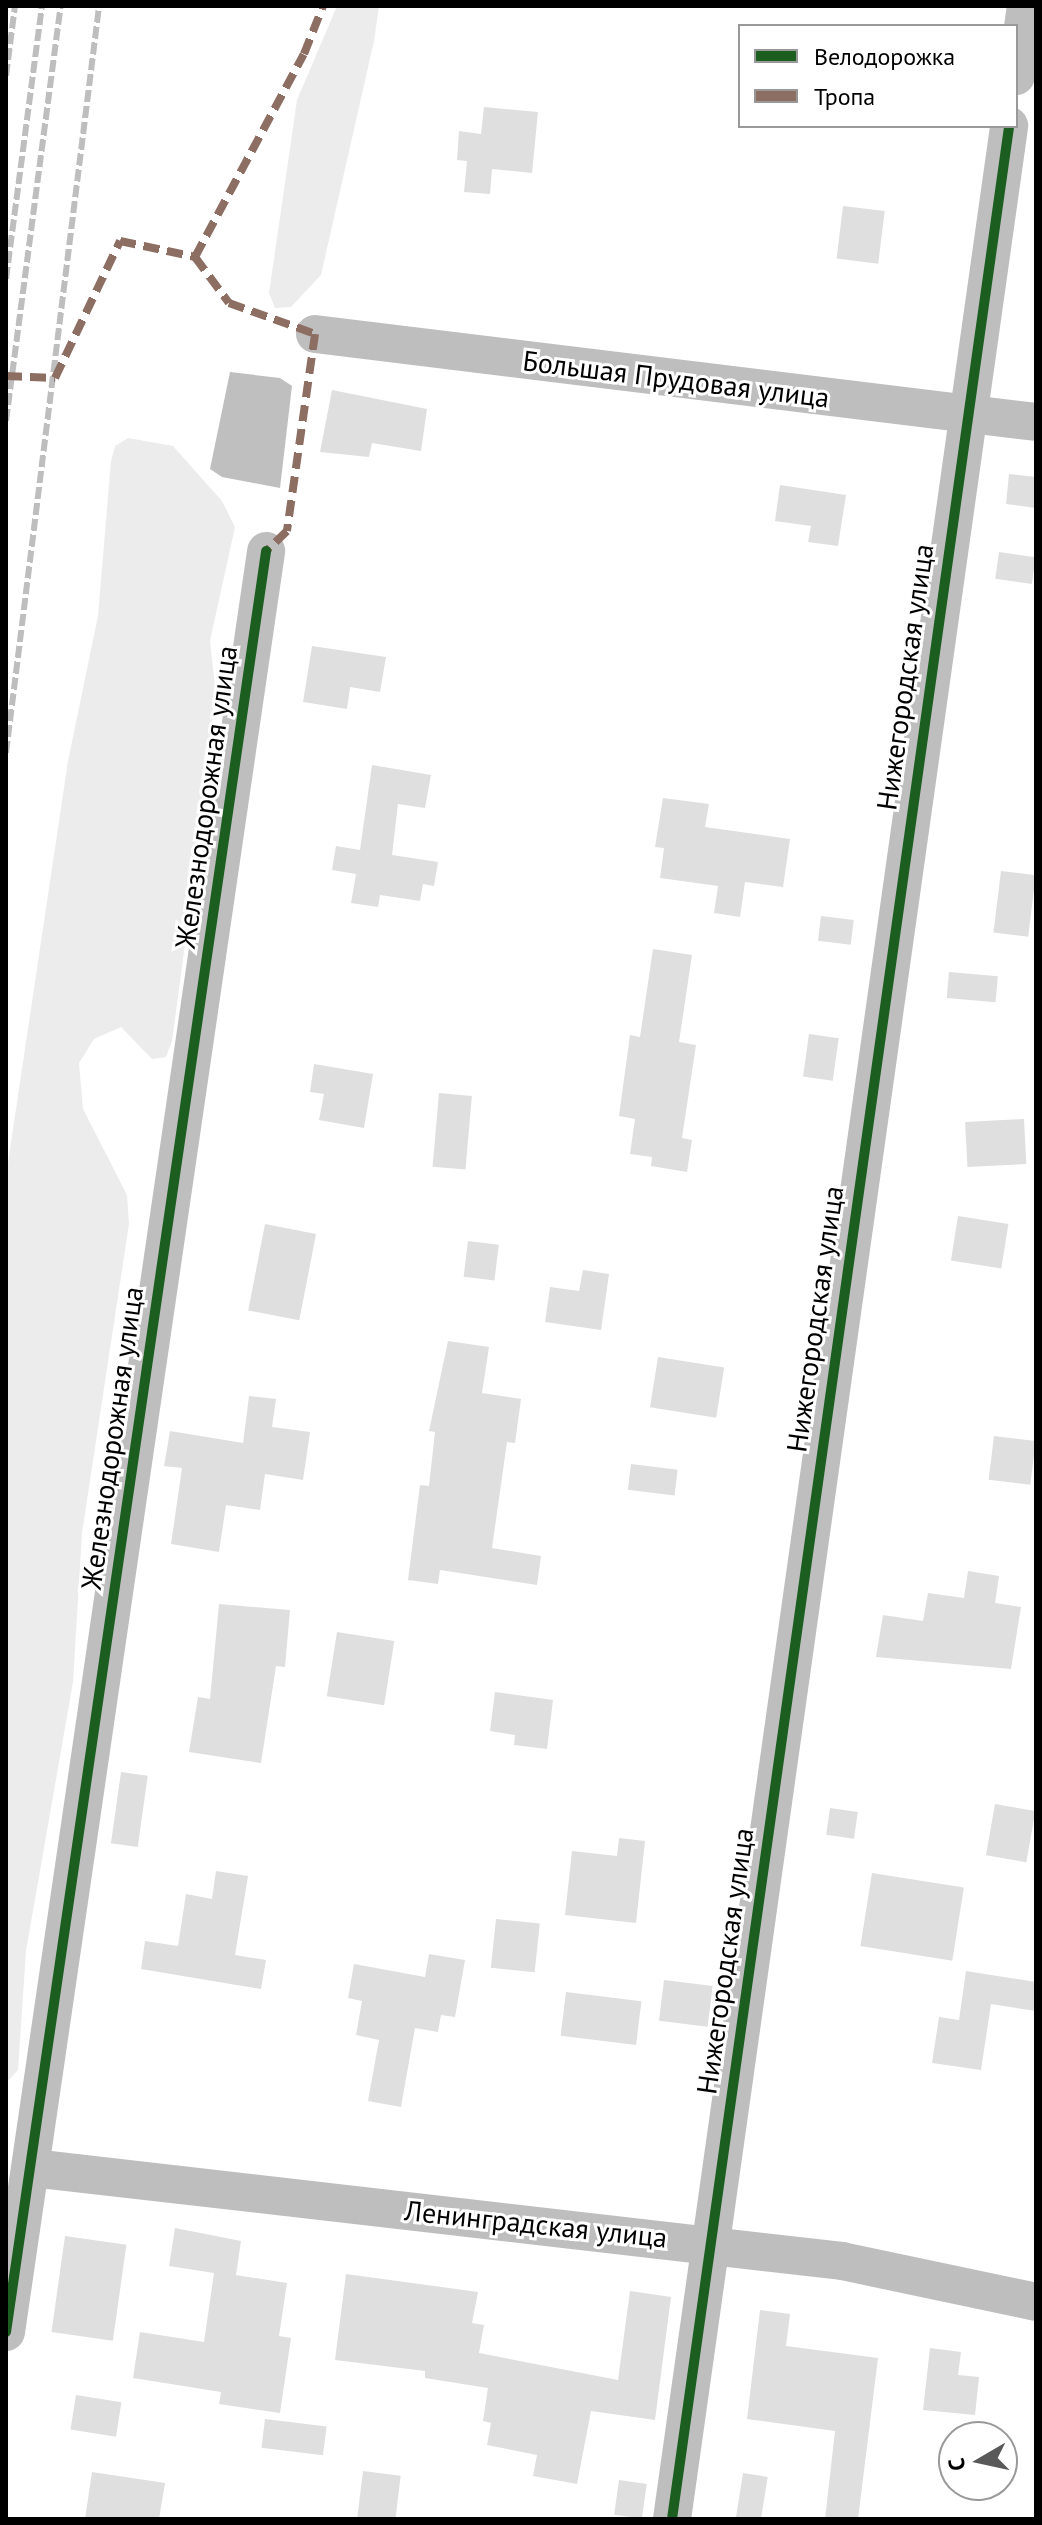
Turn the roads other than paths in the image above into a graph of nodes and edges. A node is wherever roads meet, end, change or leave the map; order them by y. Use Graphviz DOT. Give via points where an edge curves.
graph roads {
  1 [pos="1026,6"];
  2 [pos="1018,62"];
  3 [pos="1009,128"];
  4 [pos="315,334"];
  5 [pos="967,415"];
  6 [pos="1036,422"];
  7 [pos="266,551"];
  8 [pos="32,2168"];
  9 [pos="709,2244"];
  10 [pos="1036,2302"];
  11 [pos="6,2332"];
  12 [pos="672,2519"];
  1 -- 2 [label="street"];
  3 -- 5 [label="street, Нижегородская улица"];
  4 -- 5 [label="street, Большая Прудовая улица"];
  5 -- 6 [label="street, Большая Прудовая улица"];
  5 -- 9 [label="street, Нижегородская улица"];
  7 -- 8 [label="street, Железнодорожная улица"];
  8 -- 9 [label="street, Ленинградская улица"];
  8 -- 11 [label="street, Железнодорожная улица"];
  9 -- 10 [label="street, Ленинградская улица" via="842,2261"];
  9 -- 12 [label="street, Нижегородская улица"];
}
